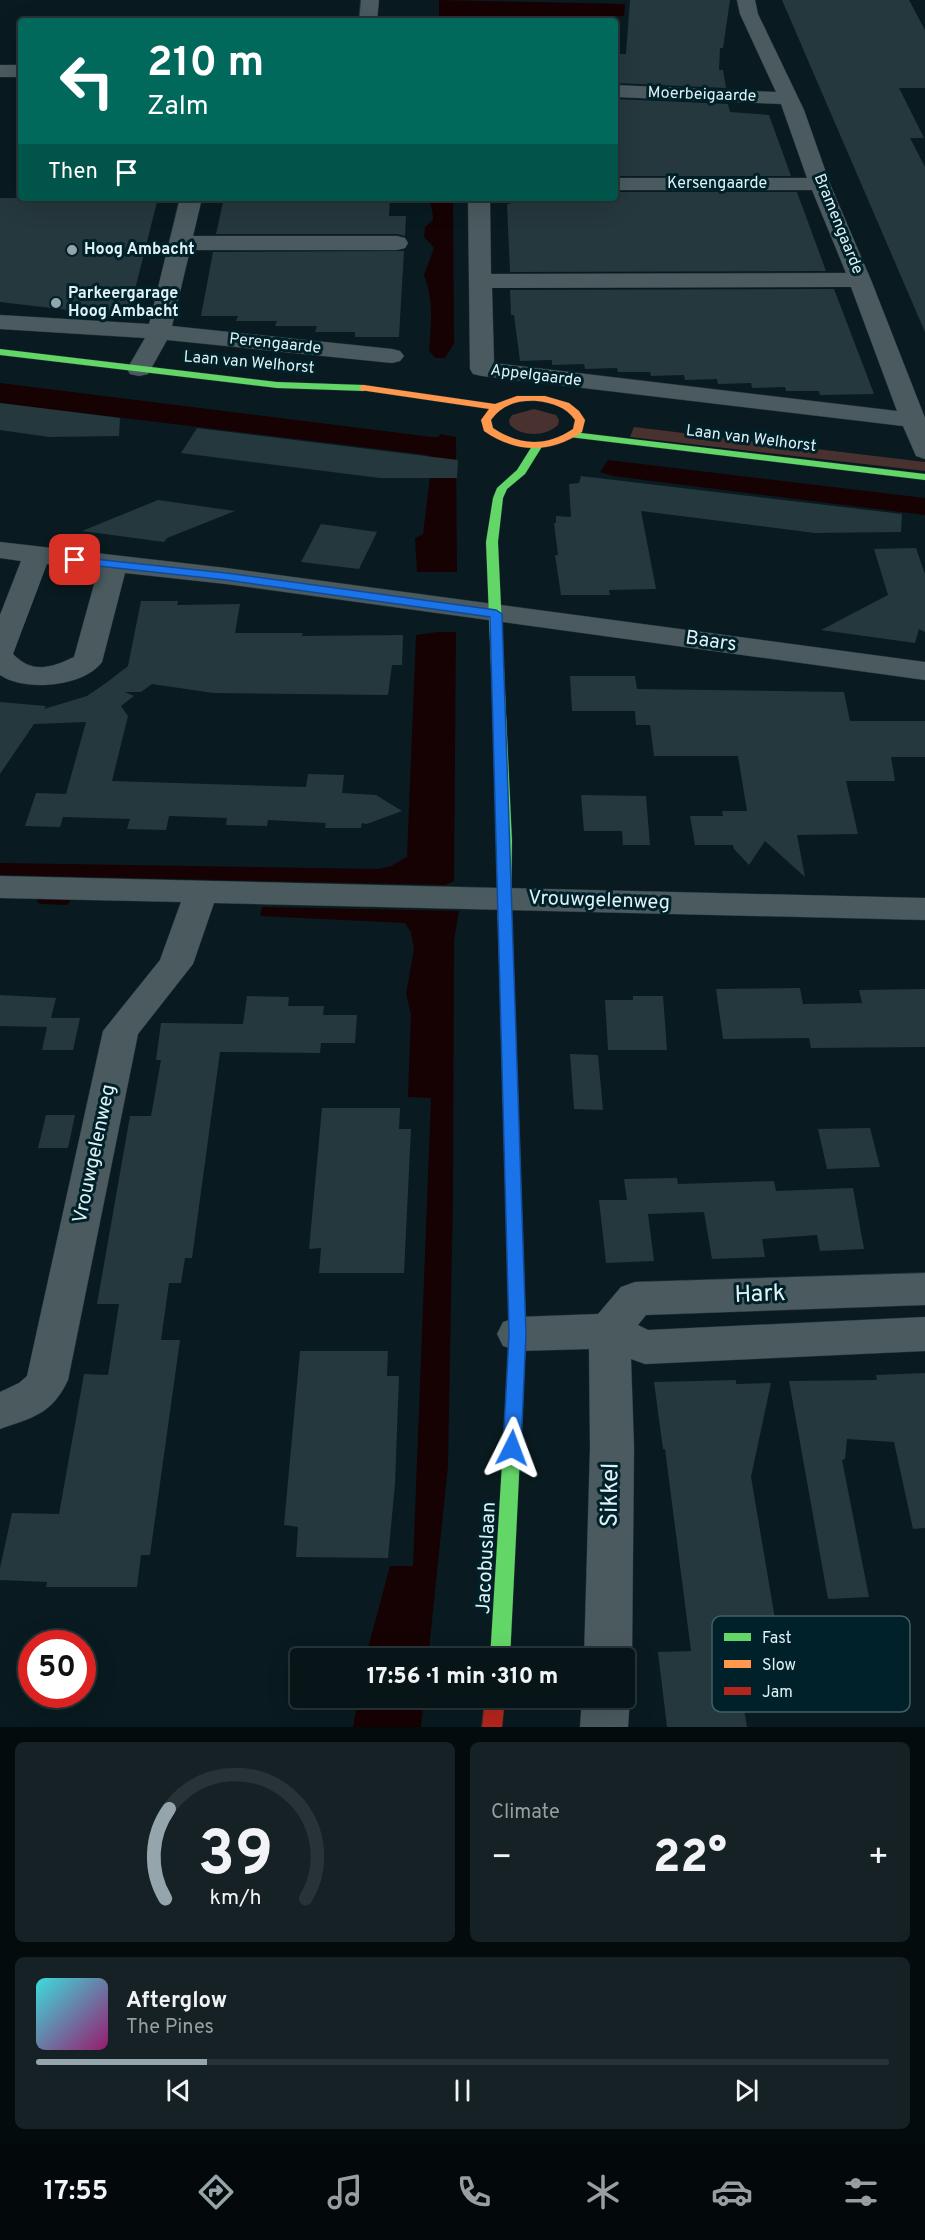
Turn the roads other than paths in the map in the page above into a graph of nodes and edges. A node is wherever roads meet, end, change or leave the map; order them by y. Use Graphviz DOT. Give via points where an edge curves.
graph roads {
  1 [pos="370,0"];
  2 [pos="746,0"];
  3 [pos="368,18"];
  4 [pos="0,71"];
  5 [pos="18,71"];
  6 [pos="618,92"];
  7 [pos="788,98"];
  8 [pos="618,184"];
  9 [pos="820,184"];
  10 [pos="189,201"];
  11 [pos="479,201"];
  12 [pos="180,243"];
  13 [pos="397,243"];
  14 [pos="860,280"];
  15 [pos="480,281"];
  16 [pos="0,322"];
  17 [pos="159,333"];
  18 [pos="0,352"];
  19 [pos="392,356"];
  20 [pos="0,366"];
  21 [pos="141,376"];
  22 [pos="496,407"];
  23 [pos="578,414"];
  24 [pos="592,417"];
  25 [pos="913,420"];
  26 [pos="573,435"];
  27 [pos="538,445"];
  28 [pos="921,454"];
  29 [pos="498,468"];
  30 [pos="925,477"];
  31 [pos="502,488"];
  32 [pos="0,550"];
  33 [pos="37,555"];
  34 [pos="114,565"];
  35 [pos="496,614"];
  36 [pos="0,652"];
  37 [pos="0,658"];
  38 [pos="925,671"];
  39 [pos="0,887"];
  40 [pos="201,892"];
  41 [pos="504,898"];
  42 [pos="925,909"];
  43 [pos="925,1289"];
  44 [pos="609,1331"];
  45 [pos="518,1334"];
  46 [pos="925,1334"];
  47 [pos="0,1411"];
  48 [pos="501,1648"];
  49 [pos="608,1648"];
  50 [pos="494,1708"];
  51 [pos="605,1708"];
  52 [pos="492,1727"];
  53 [pos="604,1727"];
  1 -- 3 [label="street"];
  2 -- 7 [label="street, Bramengaarde"];
  4 -- 5 [label="street"];
  6 -- 7 [label="street, Moerbeigaarde"];
  7 -- 9 [label="street, Bramengaarde"];
  8 -- 9 [label="street, Kersengaarde"];
  9 -- 14 [label="street, Bramengaarde"];
  10 -- 12 [label="street"];
  11 -- 15 [label="street"];
  12 -- 13 [label="street"];
  12 -- 17 [label="street"];
  14 -- 15 [label="street"];
  14 -- 25 [label="street, Bramengaarde"];
  15 -- 25 [label="street, Appelgaarde" via="482,369"];
  16 -- 17 [label="street, Perengaarde"];
  17 -- 19 [label="street, Perengaarde"];
  17 -- 21 [label="street"];
  18 -- 21 [label="main road, Laan van Welhorst"];
  20 -- 21 [label="main road, Laan van Welhorst"];
  21 -- 22 [label="main road, Laan van Welhorst" via="369,388"];
  22 -- 23 [label="main road" via="520,399 541,398 567,405"];
  22 -- 27 [label="main road" via="481,424 509,448"];
  23 -- 24 [label="main road"];
  23 -- 26 [label="main road" via="580,425"];
  25 -- 28 [label="street, Bramengaarde"];
  26 -- 27 [label="main road"];
  26 -- 30 [label="main road, Laan van Welhorst"];
  27 -- 31 [label="main road" via="521,472"];
  29 -- 31 [label="main road, Jacobuslaan"];
  31 -- 35 [label="main road, Jacobuslaan" via="492,542"];
  32 -- 33 [label="street, Baars"];
  33 -- 34 [label="street, Baars"];
  33 -- 36 [label="street"];
  34 -- 35 [label="street, Baars" via="226,576"];
  34 -- 37 [label="street" via="87,662 66,673 40,677 14,671"];
  35 -- 38 [label="street, Baars"];
  35 -- 41 [label="main road, Jacobuslaan"];
  39 -- 40 [label="street, Vrouwgelenweg"];
  40 -- 41 [label="street, Vrouwgelenweg"];
  40 -- 47 [label="street, Vrouwgelenweg" via="176,964 120,1031 44,1389"];
  41 -- 42 [label="street, Vrouwgelenweg"];
  41 -- 45 [label="main road, Jacobuslaan"];
  43 -- 44 [label="street, Hark" via="635,1299"];
  44 -- 45 [label="street"];
  44 -- 46 [label="street" via="645,1347"];
  44 -- 49 [label="street, Sikkel" via="612,1448"];
  45 -- 48 [label="main road, Jacobuslaan"];
  50 -- 52 [label="main road"];
  51 -- 53 [label="street"];
}
